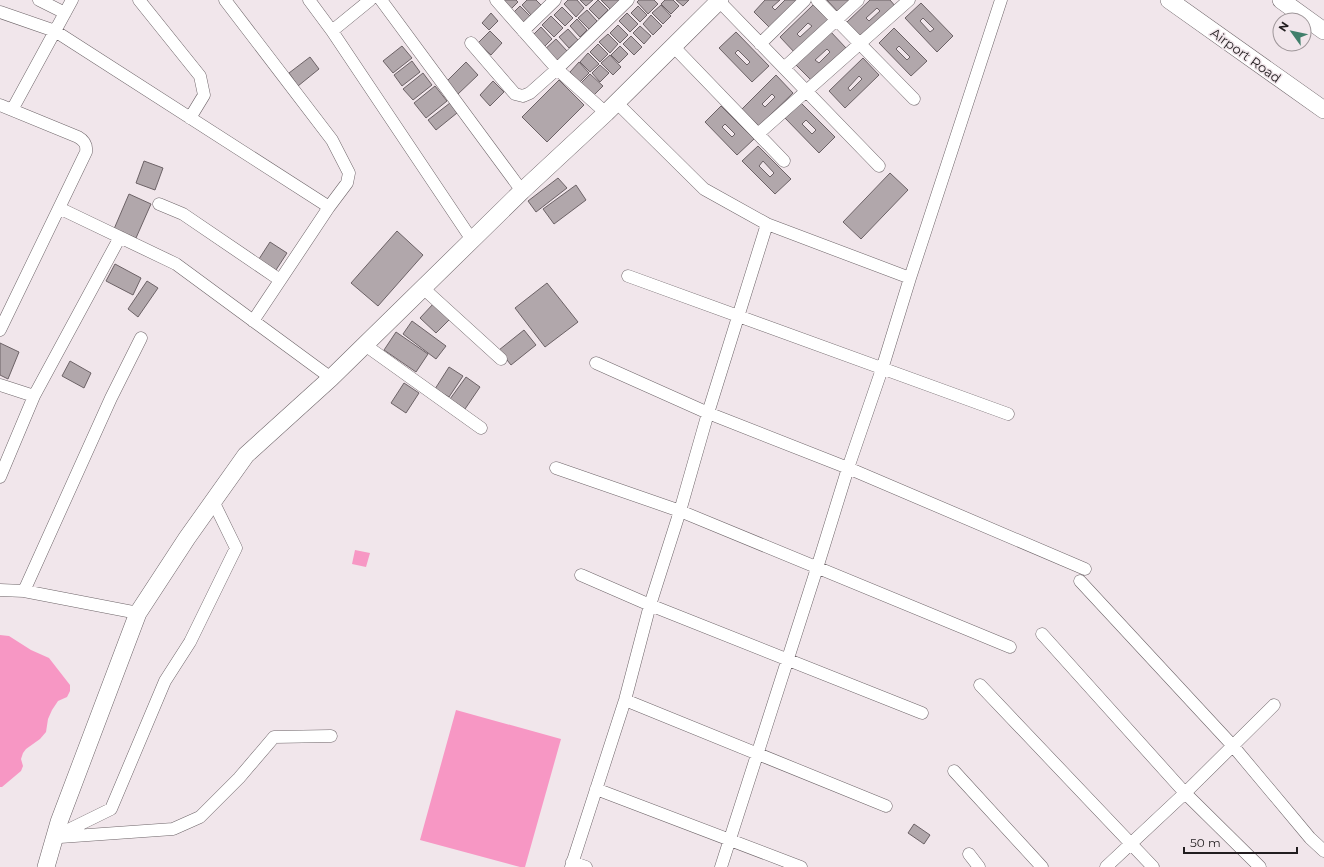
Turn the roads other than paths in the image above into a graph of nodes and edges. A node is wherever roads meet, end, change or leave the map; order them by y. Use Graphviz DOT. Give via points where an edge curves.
graph roads {
  1 [pos="40,0"];
  2 [pos="72,0"];
  3 [pos="140,0"];
  4 [pos="225,0"];
  5 [pos="309,0"];
  6 [pos="370,0"];
  7 [pos="381,0"];
  8 [pos="496,0"];
  9 [pos="555,0"];
  10 [pos="628,0"];
  11 [pos="719,0"];
  12 [pos="805,0"];
  13 [pos="817,0"];
  14 [pos="858,0"];
  15 [pos="908,0"];
  16 [pos="1001,0"];
  17 [pos="1168,0"];
  18 [pos="1281,0"];
  19 [pos="0,12"];
  20 [pos="65,13"];
  21 [pos="836,20"];
  22 [pos="1321,28"];
  23 [pos="55,31"];
  24 [pos="332,31"];
  25 [pos="523,31"];
  26 [pos="471,44"];
  27 [pos="760,44"];
  28 [pos="860,44"];
  29 [pos="673,46"];
  30 [pos="784,68"];
  31 [pos="557,69"];
  32 [pos="806,91"];
  33 [pos="914,99"];
  34 [pos="0,105"];
  35 [pos="612,108"];
  36 [pos="12,110"];
  37 [pos="1324,110"];
  38 [pos="190,118"];
  39 [pos="758,134"];
  40 [pos="784,161"];
  41 [pos="879,166"];
  42 [pos="522,191"];
  43 [pos="159,204"];
  44 [pos="329,207"];
  45 [pos="59,208"];
  46 [pos="767,224"];
  47 [pos="120,237"];
  48 [pos="472,240"];
  49 [pos="628,276"];
  50 [pos="910,278"];
  51 [pos="280,280"];
  52 [pos="423,288"];
  53 [pos="738,317"];
  54 [pos="253,321"];
  55 [pos="0,330"];
  56 [pos="141,338"];
  57 [pos="364,345"];
  58 [pos="501,359"];
  59 [pos="596,363"];
  60 [pos="882,368"];
  61 [pos="331,378"];
  62 [pos="0,385"];
  63 [pos="34,396"];
  64 [pos="708,413"];
  65 [pos="1008,414"];
  66 [pos="481,428"];
  67 [pos="556,468"];
  68 [pos="848,468"];
  69 [pos="0,477"];
  70 [pos="213,501"];
  71 [pos="680,511"];
  72 [pos="817,568"];
  73 [pos="1085,569"];
  74 [pos="581,575"];
  75 [pos="1080,581"];
  76 [pos="0,590"];
  77 [pos="24,591"];
  78 [pos="650,605"];
  79 [pos="138,613"];
  80 [pos="1042,634"];
  81 [pos="1010,646"];
  82 [pos="788,659"];
  83 [pos="980,685"];
  84 [pos="625,700"];
  85 [pos="1274,705"];
  86 [pos="922,713"];
  87 [pos="331,736"];
  88 [pos="1233,746"];
  89 [pos="757,754"];
  90 [pos="954,772"];
  91 [pos="596,789"];
  92 [pos="1185,793"];
  93 [pos="886,806"];
  94 [pos="54,837"];
  95 [pos="729,839"];
  96 [pos="1131,844"];
  97 [pos="1324,851"];
  98 [pos="969,854"];
  99 [pos="572,864"];
  100 [pos="46,867"];
  101 [pos="586,867"];
  102 [pos="721,867"];
  103 [pos="801,867"];
  104 [pos="979,867"];
  105 [pos="1042,867"];
  106 [pos="1106,867"];
  107 [pos="1153,867"];
  108 [pos="1260,867"];
  1 -- 20 [label="street"];
  2 -- 20 [label="street"];
  3 -- 38 [label="street" via="200,76 204,95"];
  4 -- 44 [label="street" via="332,140 346,165 349,173 347,183"];
  5 -- 24 [label="street"];
  6 -- 24 [label="street"];
  7 -- 42 [label="street"];
  8 -- 25 [label="street"];
  9 -- 25 [label="street"];
  10 -- 31 [label="street"];
  11 -- 27 [label="street"];
  11 -- 29 [label="street"];
  12 -- 27 [label="street"];
  13 -- 21 [label="street"];
  14 -- 21 [label="street"];
  15 -- 28 [label="street"];
  16 -- 50 [label="street"];
  17 -- 37 [label="street, Airport Road"];
  18 -- 22 [label="street"];
  19 -- 23 [label="street"];
  20 -- 23 [label="street"];
  21 -- 28 [label="street"];
  21 -- 30 [label="street"];
  23 -- 36 [label="street"];
  23 -- 38 [label="street"];
  24 -- 48 [label="street"];
  25 -- 31 [label="street"];
  26 -- 31 [label="street" via="515,94 523,96 530,93"];
  27 -- 30 [label="street"];
  28 -- 32 [label="street"];
  28 -- 33 [label="street"];
  29 -- 35 [label="street"];
  29 -- 39 [label="street"];
  30 -- 32 [label="street"];
  31 -- 35 [label="street"];
  32 -- 39 [label="street"];
  32 -- 41 [label="street"];
  34 -- 36 [label="street"];
  35 -- 42 [label="street"];
  35 -- 46 [label="street" via="704,189"];
  36 -- 45 [label="street" via="83,140 87,145"];
  38 -- 44 [label="street"];
  39 -- 40 [label="street"];
  42 -- 48 [label="street"];
  43 -- 51 [label="street" via="183,214"];
  44 -- 51 [label="street"];
  45 -- 47 [label="street"];
  45 -- 55 [label="street"];
  46 -- 50 [label="street"];
  46 -- 53 [label="street"];
  47 -- 54 [label="street" via="176,264"];
  47 -- 63 [label="street"];
  48 -- 52 [label="street"];
  49 -- 53 [label="street"];
  50 -- 60 [label="street"];
  51 -- 54 [label="street"];
  52 -- 57 [label="street"];
  52 -- 58 [label="street"];
  53 -- 60 [label="street"];
  53 -- 64 [label="street"];
  54 -- 61 [label="street"];
  56 -- 77 [label="street" via="111,398"];
  57 -- 61 [label="street"];
  57 -- 66 [label="street"];
  59 -- 64 [label="street"];
  60 -- 65 [label="street"];
  60 -- 68 [label="street"];
  61 -- 70 [label="street" via="246,455"];
  62 -- 63 [label="street"];
  63 -- 69 [label="street"];
  64 -- 68 [label="street"];
  64 -- 71 [label="street"];
  67 -- 71 [label="street"];
  68 -- 72 [label="street"];
  68 -- 73 [label="street"];
  70 -- 79 [label="street"];
  70 -- 94 [label="street" via="236,548 190,642 165,681 111,808"];
  71 -- 72 [label="street"];
  71 -- 78 [label="street"];
  72 -- 81 [label="street"];
  72 -- 82 [label="street"];
  74 -- 78 [label="street"];
  75 -- 88 [label="street"];
  76 -- 77 [label="street"];
  77 -- 79 [label="street"];
  78 -- 82 [label="street"];
  78 -- 84 [label="street"];
  79 -- 94 [label="street"];
  80 -- 92 [label="street"];
  82 -- 86 [label="street"];
  82 -- 89 [label="street"];
  83 -- 96 [label="street"];
  84 -- 89 [label="street"];
  84 -- 91 [label="street"];
  85 -- 88 [label="street"];
  87 -- 94 [label="street" via="274,737 239,778 200,817 173,829"];
  88 -- 92 [label="street"];
  88 -- 97 [label="street" via="1310,838"];
  89 -- 93 [label="street"];
  89 -- 95 [label="street"];
  90 -- 105 [label="street"];
  91 -- 95 [label="street"];
  91 -- 99 [label="street"];
  92 -- 96 [label="street"];
  92 -- 108 [label="street"];
  94 -- 100 [label="street"];
  95 -- 102 [label="street"];
  95 -- 103 [label="street"];
  96 -- 106 [label="street"];
  96 -- 107 [label="street"];
  98 -- 104 [label="street"];
  99 -- 101 [label="street"];
}
